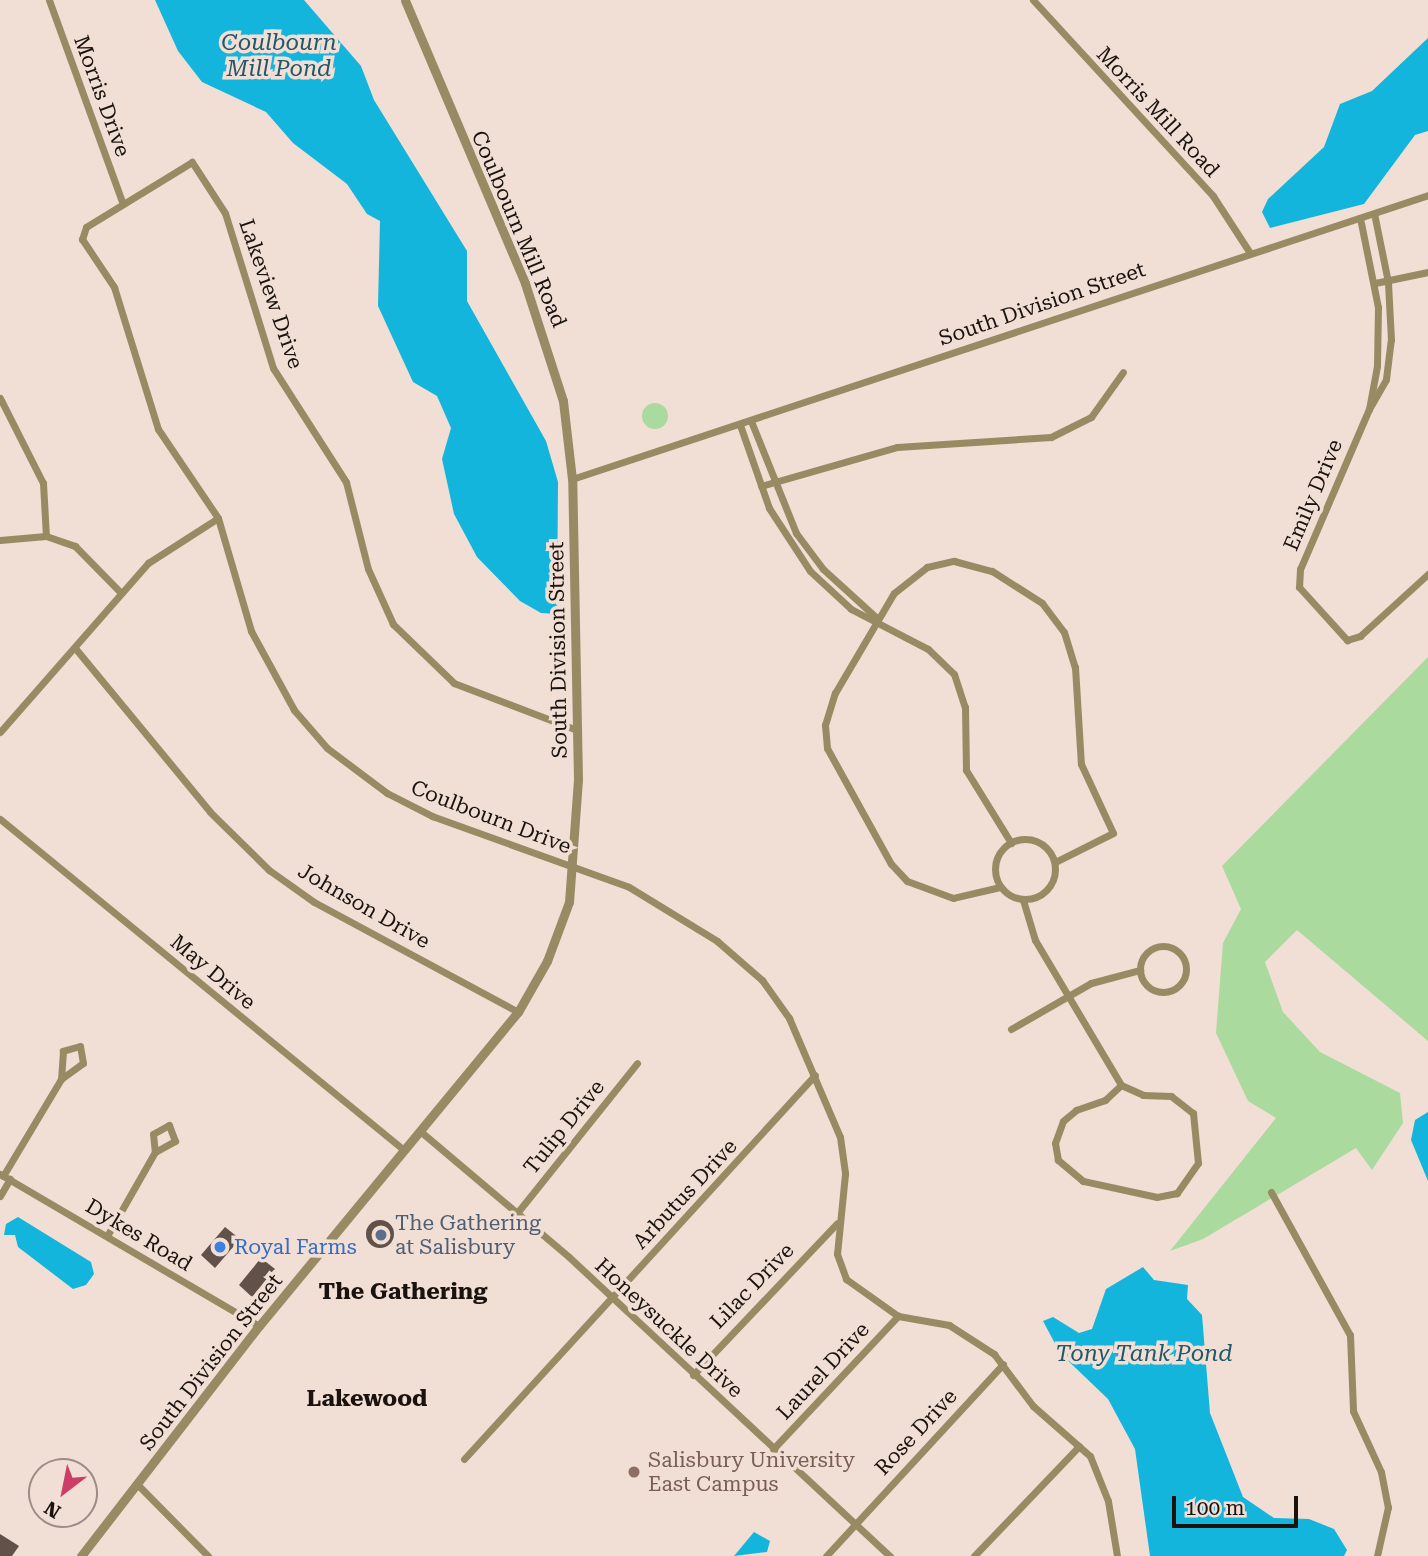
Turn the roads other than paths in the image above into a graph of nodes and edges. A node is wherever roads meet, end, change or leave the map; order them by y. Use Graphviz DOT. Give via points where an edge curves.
graph roads {
  1 [pos="49,0"];
  2 [pos="405,0"];
  3 [pos="1033,0"];
  4 [pos="1428,195"];
  5 [pos="123,204"];
  6 [pos="1374,214"];
  7 [pos="1360,218"];
  8 [pos="1250,253"];
  9 [pos="1428,272"];
  10 [pos="1388,282"];
  11 [pos="1375,283"];
  12 [pos="1123,372"];
  13 [pos="0,398"];
  14 [pos="1369,410"];
  15 [pos="751,421"];
  16 [pos="740,425"];
  17 [pos="572,479"];
  18 [pos="772,482"];
  19 [pos="761,486"];
  20 [pos="218,517"];
  21 [pos="46,536"];
  22 [pos="0,540"];
  23 [pos="1428,574"];
  24 [pos="121,593"];
  25 [pos="878,620"];
  26 [pos="75,648"];
  27 [pos="577,730"];
  28 [pos="0,732"];
  29 [pos="0,819"];
  30 [pos="1011,843"];
  31 [pos="1055,862"];
  32 [pos="575,869"];
  33 [pos="1000,887"];
  34 [pos="1023,900"];
  35 [pos="1140,970"];
  36 [pos="1068,995"];
  37 [pos="518,1012"];
  38 [pos="1011,1029"];
  39 [pos="637,1063"];
  40 [pos="816,1075"];
  41 [pos="61,1079"];
  42 [pos="1121,1085"];
  43 [pos="420,1131"];
  44 [pos="404,1150"];
  45 [pos="155,1152"];
  46 [pos="4,1176"];
  47 [pos="1271,1192"];
  48 [pos="0,1196"];
  49 [pos="517,1213"];
  50 [pos="838,1223"];
  51 [pos="107,1236"];
  52 [pos="611,1299"];
  53 [pos="898,1316"];
  54 [pos="259,1326"];
  55 [pos="1003,1364"];
  56 [pos="693,1375"];
  57 [pos="1079,1446"];
  58 [pos="774,1449"];
  59 [pos="464,1459"];
  60 [pos="138,1485"];
  61 [pos="855,1524"];
  62 [pos="81,1556"];
  63 [pos="208,1556"];
  64 [pos="826,1556"];
  65 [pos="890,1556"];
  66 [pos="974,1556"];
  67 [pos="1117,1556"];
  68 [pos="1377,1556"];
  1 -- 5 [label="street, Morris Drive"];
  2 -- 17 [label="street, Coulbourn Mill Road" via="548,344 563,401"];
  3 -- 8 [label="street, Morris Mill Road" via="1213,196"];
  4 -- 6 [label="street, South Division Street"];
  5 -- 20 [label="street, Coulbourn Drive" via="86,227 82,239 114,287 158,429"];
  5 -- 27 [label="street, Lakeview Drive" via="192,162 225,213 273,368 346,482 368,569 393,624 454,682"];
  6 -- 7 [label="street, South Division Street"];
  6 -- 10 [label="street, Emily Drive"];
  7 -- 8 [label="street, South Division Street"];
  7 -- 11 [label="street, Emily Drive"];
  8 -- 15 [label="street, South Division Street"];
  9 -- 10 [label="street" via="1404,273"];
  10 -- 11 [label="street"];
  10 -- 14 [label="street, Emily Drive" via="1389,359 1380,396"];
  11 -- 14 [label="street, Emily Drive" via="1380,341"];
  12 -- 18 [label="street" via="1091,417 1051,437 897,447"];
  13 -- 21 [label="street" via="43,483"];
  14 -- 23 [label="street, Emily Drive" via="1300,569 1301,595 1338,635 1353,639"];
  15 -- 16 [label="street, South Division Street"];
  15 -- 18 [label="street"];
  16 -- 17 [label="street, South Division Street"];
  16 -- 19 [label="street"];
  17 -- 27 [label="street, South Division Street"];
  18 -- 19 [label="street"];
  18 -- 25 [label="street" via="812,555"];
  19 -- 25 [label="street" via="781,530 810,570 851,609"];
  20 -- 24 [label="street" via="176,541"];
  20 -- 32 [label="street, Coulbourn Drive" via="251,631 277,686 327,747 411,807"];
  21 -- 22 [label="street"];
  21 -- 24 [label="street" via="75,546"];
  24 -- 26 [label="street"];
  25 -- 30 [label="street" via="928,649 954,674 965,707 966,770"];
  25 -- 31 [label="street" via="913,574 954,561 981,565 1042,603 1073,655 1081,764 1113,833"];
  25 -- 33 [label="street" via="827,715 825,738 836,769 907,881 953,898"];
  26 -- 28 [label="street"];
  26 -- 37 [label="street, Johnson Drive" via="209,812 269,870 314,902"];
  27 -- 32 [label="street, South Division Street"];
  29 -- 44 [label="street, May Drive"];
  30 -- 31 [label="street" via="1038,842"];
  30 -- 33 [label="street" via="995,867"];
  31 -- 34 [label="street" via="1048,889"];
  32 -- 37 [label="street, South Division Street" via="555,942"];
  32 -- 40 [label="street, Coulbourn Drive" via="629,887 736,955 776,996"];
  33 -- 34 [label="street"];
  34 -- 36 [label="street" via="1035,940"];
  35 -- 35 [label="street" via="1144,956 1163,946 1182,956 1186,970 1174,989 1159,992 1146,984"];
  35 -- 36 [label="street"];
  36 -- 38 [label="street"];
  36 -- 42 [label="street"];
  37 -- 43 [label="street, South Division Street"];
  39 -- 49 [label="street, Tulip Drive"];
  40 -- 50 [label="street, Coulbourn Drive" via="844,1151"];
  40 -- 52 [label="street, Arbutus Drive"];
  41 -- 41 [label="street" via="83,1063 80,1046 63,1051"];
  41 -- 46 [label="street"];
  42 -- 42 [label="street" via="1143,1096 1171,1096 1193,1113 1198,1163 1177,1193 1157,1197 1083,1181 1058,1160 1055,1143 1063,1121 1076,1110 1105,1100"];
  43 -- 44 [label="street, South Division Street"];
  43 -- 49 [label="street, Honeysuckle Drive"];
  44 -- 54 [label="street, South Division Street"];
  45 -- 51 [label="street"];
  46 -- 48 [label="street"];
  46 -- 51 [label="street, Dykes Road"];
  47 -- 68 [label="street" via="1350,1335 1353,1410 1381,1472 1388,1507"];
  49 -- 52 [label="street, Honeysuckle Drive"];
  50 -- 53 [label="street, Coulbourn Drive" via="837,1254 846,1279"];
  50 -- 56 [label="street, Lilac Drive"];
  51 -- 54 [label="street, Dykes Road"];
  52 -- 56 [label="street, Honeysuckle Drive"];
  52 -- 59 [label="street, Arbutus Drive"];
  53 -- 55 [label="street" via="962,1330"];
  53 -- 58 [label="street, Laurel Drive"];
  54 -- 60 [label="street, South Division Street"];
  55 -- 57 [label="street" via="1033,1406"];
  55 -- 61 [label="street, Rose Drive"];
  56 -- 58 [label="street, Honeysuckle Drive"];
  57 -- 66 [label="street"];
  57 -- 67 [label="street" via="1101,1479"];
  58 -- 61 [label="street, Honeysuckle Drive"];
  60 -- 62 [label="street, South Division Street"];
  60 -- 63 [label="street"];
  61 -- 64 [label="street, Rose Drive"];
  61 -- 65 [label="street, Honeysuckle Drive"];
}
